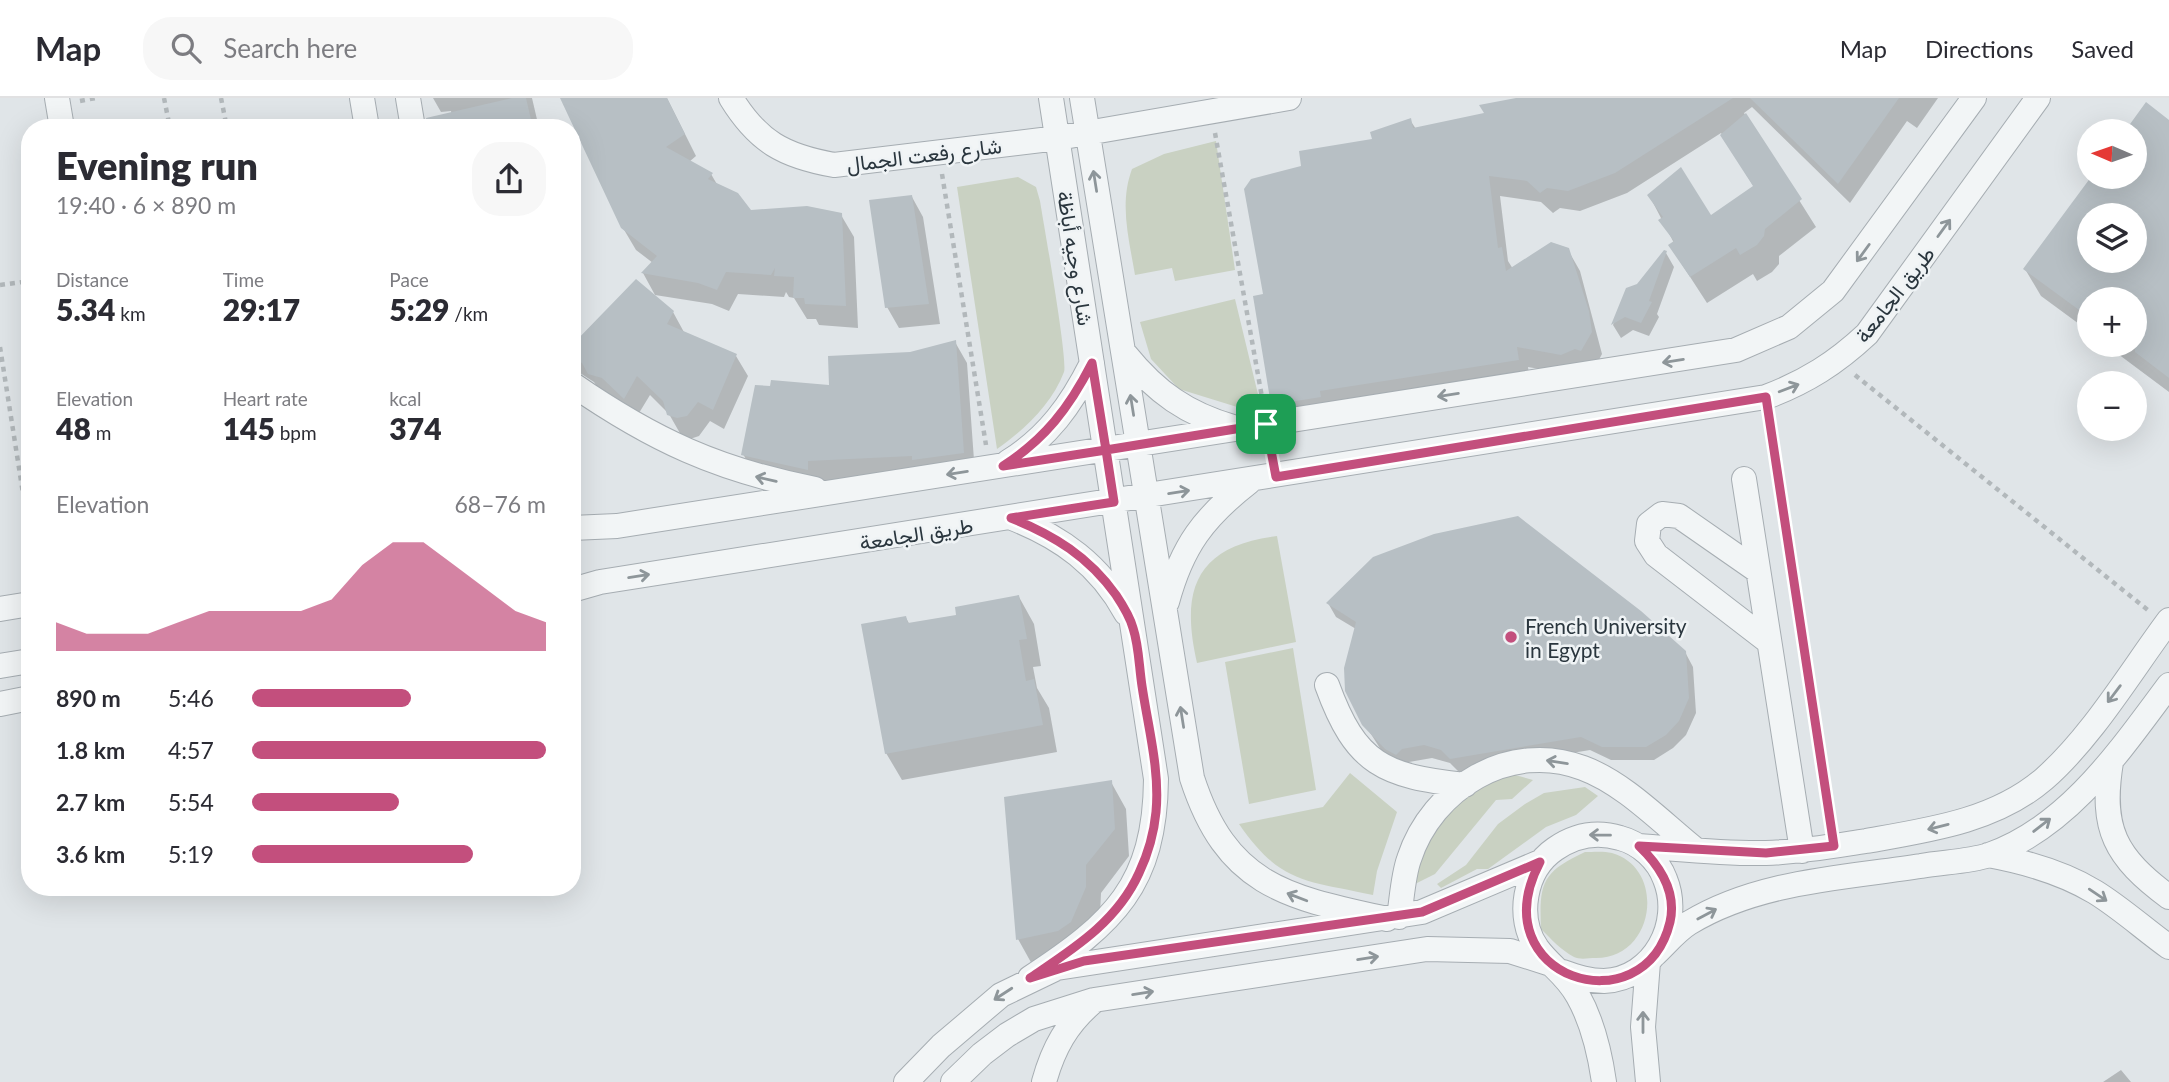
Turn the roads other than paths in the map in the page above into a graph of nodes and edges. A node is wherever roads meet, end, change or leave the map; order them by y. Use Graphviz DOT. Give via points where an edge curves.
graph roads {
  1 [pos="57,98"];
  2 [pos="362,98"];
  3 [pos="408,98"];
  4 [pos="732,98"];
  5 [pos="1051,98"];
  6 [pos="1082,98"];
  7 [pos="1289,98"];
  8 [pos="1974,98"];
  9 [pos="2038,98"];
  10 [pos="60,119"];
  11 [pos="366,119"];
  12 [pos="412,119"];
  13 [pos="1087,132"];
  14 [pos="1058,138"];
  15 [pos="1124,352"];
  16 [pos="1092,363"];
  17 [pos="581,390"];
  18 [pos="1237,428"];
  19 [pos="1139,444"];
  20 [pos="1106,450"];
  21 [pos="996,467"];
  22 [pos="1744,479"];
  23 [pos="1250,481"];
  24 [pos="833,492"];
  25 [pos="1147,497"];
  26 [pos="1114,502"];
  27 [pos="1011,518"];
  28 [pos="581,528"];
  29 [pos="1758,571"];
  30 [pos="581,587"];
  31 [pos="21,606"];
  32 [pos="0,609"];
  33 [pos="1166,609"];
  34 [pos="2167,622"];
  35 [pos="1133,627"];
  36 [pos="1769,642"];
  37 [pos="2141,657"];
  38 [pos="21,662"];
  39 [pos="0,666"];
  40 [pos="2169,679"];
  41 [pos="1327,685"];
  42 [pos="2169,685"];
  43 [pos="21,700"];
  44 [pos="0,704"];
  45 [pos="2111,762"];
  46 [pos="1465,785"];
  47 [pos="1639,846"];
  48 [pos="1696,850"];
  49 [pos="1802,851"];
  50 [pos="1989,855"];
  51 [pos="1540,862"];
  52 [pos="2164,893"];
  53 [pos="1393,918"];
  54 [pos="2137,924"];
  55 [pos="2169,947"];
  56 [pos="1651,959"];
  57 [pos="1557,968"];
  58 [pos="1030,978"];
  59 [pos="1094,1000"];
  60 [pos="905,1082"];
  61 [pos="953,1082"];
  62 [pos="1044,1082"];
  63 [pos="1604,1082"];
  64 [pos="1648,1082"];
  1 -- 10 [label="street"];
  2 -- 11 [label="street"];
  3 -- 12 [label="street"];
  4 -- 14 [label="street, شارع رفعت الجمال" via="746,121 770,144 801,159 834,165"];
  5 -- 14 [label="street, شارع وجيه أباظة"];
  6 -- 13 [label="street, شارع وجيه أباظة"];
  7 -- 13 [label="street, شارع رفعت الجمال"];
  8 -- 18 [label="street, one-way" via="1833,291 1812,310 1763,340 1708,355"];
  23 -- 9 [label="street, طريق الجامعة, one-way" via="1766,397 1804,383 1838,361 1867,334"];
  13 -- 14 [label="street, شارع رفعت الجمال"];
  15 -- 13 [label="street, شارع وجيه أباظة, one-way"];
  14 -- 16 [label="street, شارع وجيه أباظة"];
  15 -- 18 [label="street" via="1145,380 1172,402 1203,419"];
  19 -- 15 [label="street, شارع وجيه أباظة, one-way"];
  16 -- 20 [label="street, شارع وجيه أباظة"];
  16 -- 21 [label="street" via="1065,413 1047,433"];
  24 -- 17 [label="street, one-way" via="761,478 691,454 626,421"];
  18 -- 19 [label="street"];
  19 -- 20 [label="street"];
  19 -- 25 [label="street, شارع وجيه أباظة"];
  20 -- 21 [label="street"];
  20 -- 26 [label="street, شارع وجيه أباظة"];
  21 -- 24 [label="street, one-way"];
  22 -- 29 [label="street"];
  25 -- 23 [label="street, طريق الجامعة, one-way"];
  23 -- 33 [label="street" via="1218,506 1193,536 1175,571"];
  24 -- 28 [label="street"];
  25 -- 26 [label="street, طريق الجامعة"];
  25 -- 33 [label="street, شارع وجيه أباظة"];
  26 -- 27 [label="street, طريق الجامعة"];
  26 -- 35 [label="street, شارع وجيه أباظة"];
  30 -- 27 [label="street, طريق الجامعة, one-way"];
  27 -- 35 [label="street" via="1042,530 1088,563 1117,597"];
  29 -- 36 [label="street"];
  29 -- 36 [label="street" via="1679,516 1662,514 1649,524 1647,541 1656,555"];
  31 -- 32 [label="street"];
  53 -- 33 [label="street, شارع وجيه أباظة, one-way" via="1299,899 1241,865 1219,839 1192,778"];
  34 -- 37 [label="street"];
  35 -- 58 [label="street, شارع وجيه أباظة" via="1156,779 1150,843 1128,892 1102,926"];
  36 -- 49 [label="street"];
  37 -- 40 [label="street"];
  37 -- 49 [label="street, one-way" via="2076,745 2044,779 2007,805 1919,832"];
  38 -- 39 [label="street"];
  41 -- 46 [label="street" via="1340,721 1377,765 1429,781"];
  42 -- 45 [label="street"];
  43 -- 44 [label="street"];
  50 -- 45 [label="street, one-way" via="2030,834"];
  45 -- 52 [label="street" via="2105,797 2111,832 2128,863"];
  48 -- 46 [label="street, one-way" via="1584,768 1554,760 1523,760 1493,766"];
  46 -- 53 [label="street" via="1441,802 1422,828 1408,860"];
  47 -- 48 [label="street"];
  47 -- 51 [label="street, one-way" via="1594,834 1565,842"];
  47 -- 56 [label="street" via="1660,869 1671,898 1665,938"];
  48 -- 49 [label="street"];
  50 -- 54 [label="street, one-way" via="2062,875 2096,893"];
  56 -- 50 [label="street, one-way" via="1687,924 1764,891"];
  51 -- 53 [label="street" via="1463,897"];
  51 -- 57 [label="street" via="1525,904 1527,926 1536,947"];
  52 -- 54 [label="street"];
  53 -- 58 [label="street" via="1084,961"];
  54 -- 55 [label="street"];
  56 -- 57 [label="street" via="1629,974 1607,981 1584,980"];
  64 -- 56 [label="street, one-way" via="1643,1027"];
  59 -- 57 [label="street, one-way" via="1427,949 1510,951"];
  57 -- 63 [label="street" via="1579,998"];
  58 -- 60 [label="street, one-way" via="974,1016"];
  59 -- 61 [label="street" via="1064,1008 1007,1035"];
  59 -- 62 [label="street" via="1063,1034"];
}
